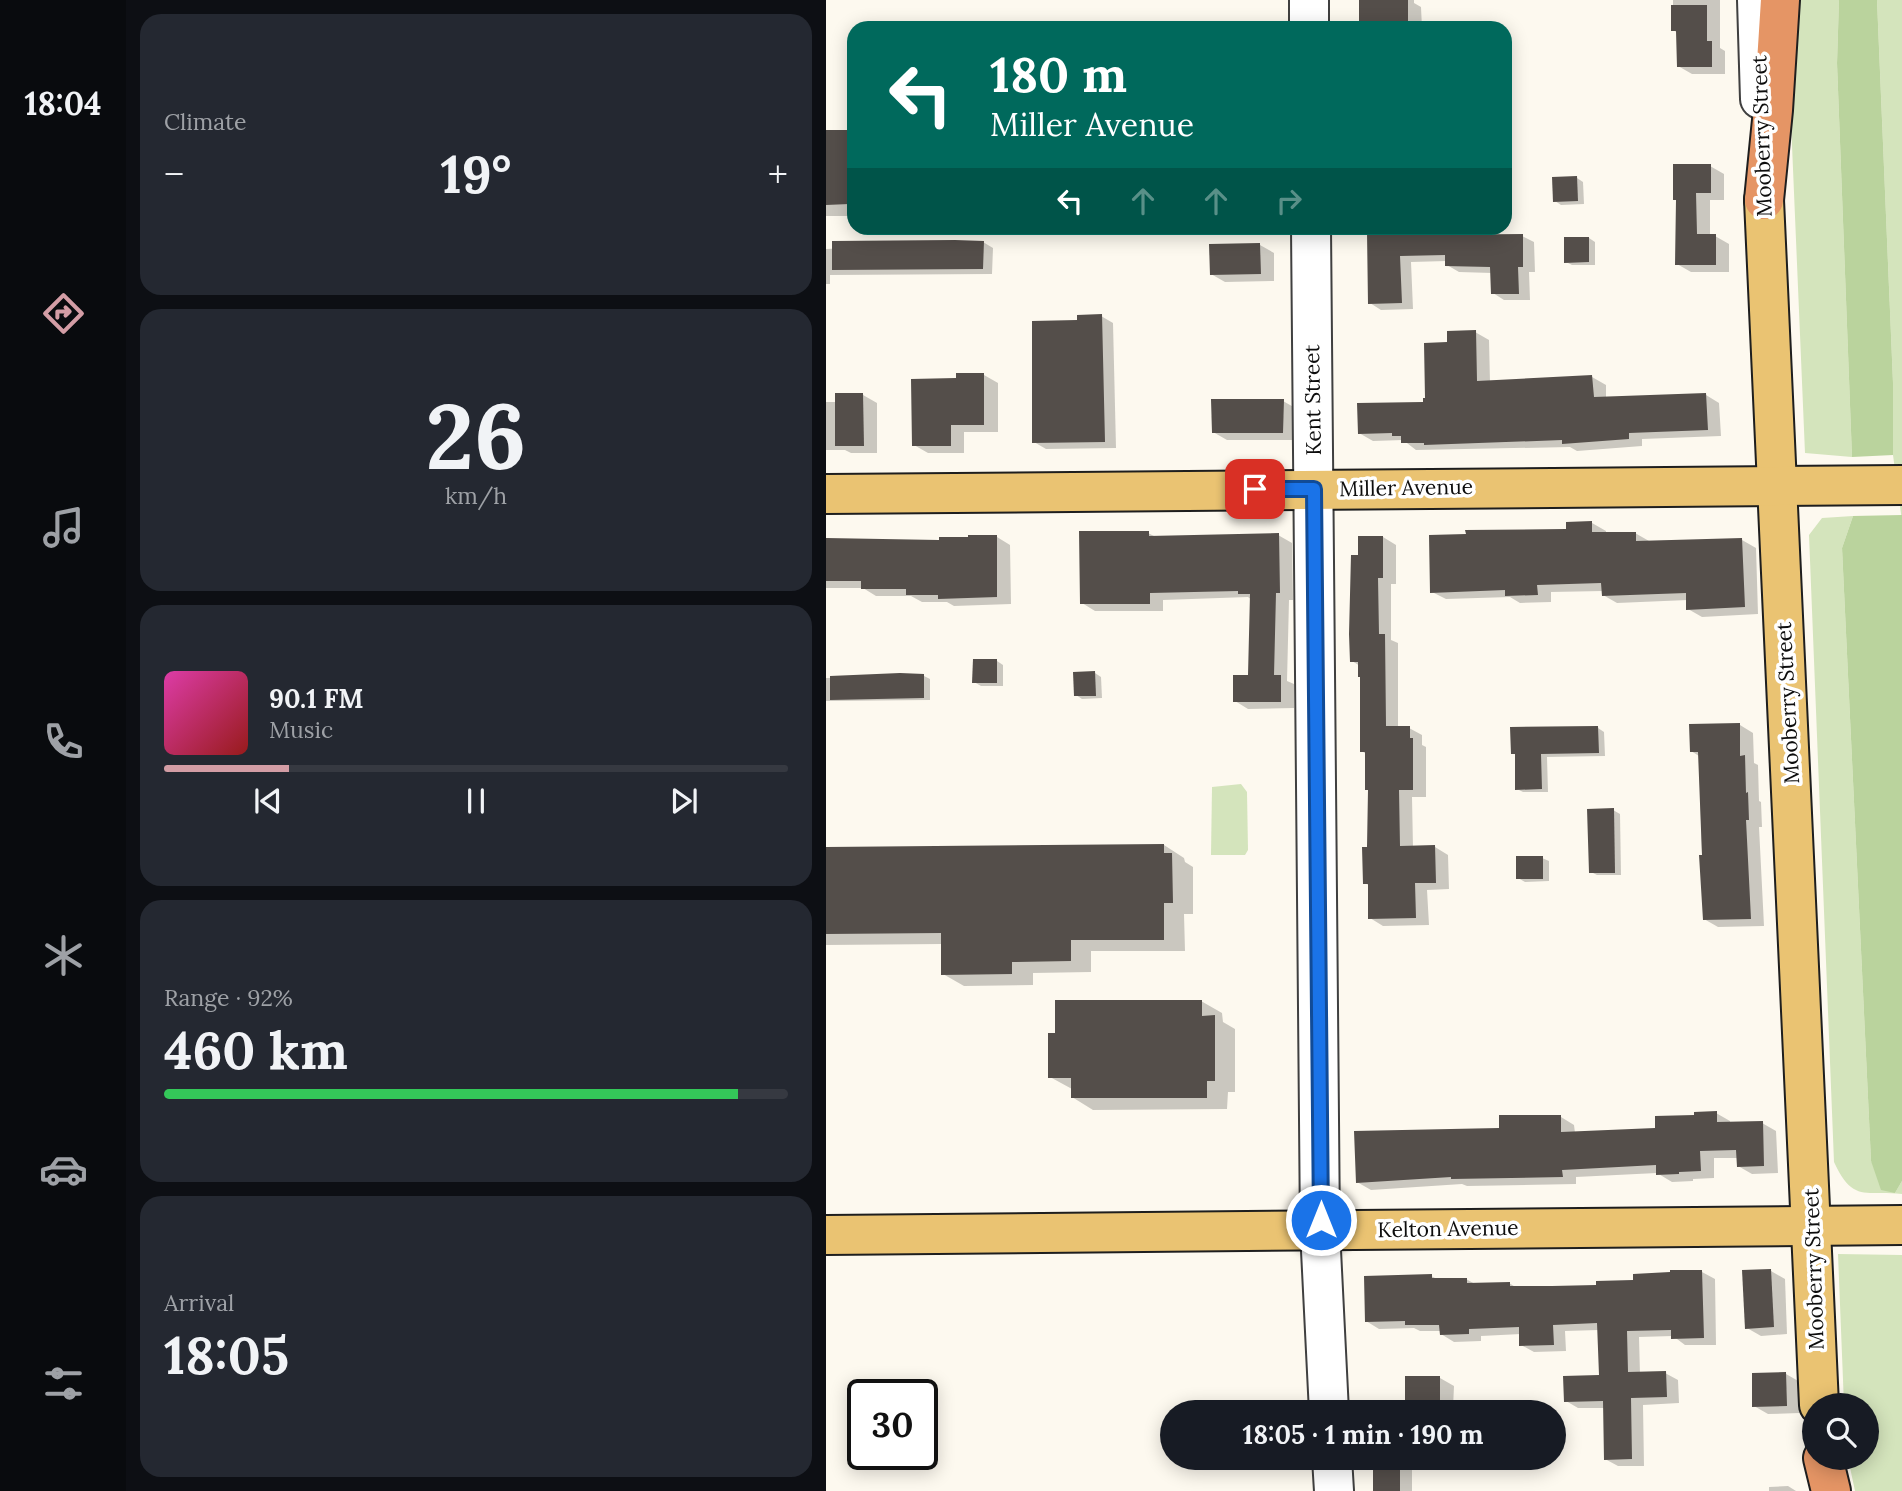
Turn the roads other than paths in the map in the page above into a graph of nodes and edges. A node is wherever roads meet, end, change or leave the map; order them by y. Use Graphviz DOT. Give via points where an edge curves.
graph roads {
  1 [pos="1309,0"];
  2 [pos="1757,0"];
  3 [pos="1780,0"];
  4 [pos="1309,21"];
  5 [pos="1765,200"];
  6 [pos="1311,235"];
  7 [pos="1778,485"];
  8 [pos="1902,485"];
  9 [pos="1314,489"];
  10 [pos="826,494"];
  11 [pos="1897,1225"];
  12 [pos="1812,1226"];
  13 [pos="1320,1230"];
  14 [pos="826,1235"];
  15 [pos="1819,1393"];
  16 [pos="1328,1400"];
  17 [pos="1333,1470"];
  18 [pos="1822,1470"];
  19 [pos="1825,1470"];
  20 [pos="1334,1491"];
  21 [pos="1822,1491"];
  22 [pos="1831,1491"];
  1 -- 4 [label="street"];
  2 -- 5 [label="street, Mooberry Street"];
  3 -- 5 [label="highway"];
  5 -- 7 [label="main road, Mooberry Street"];
  6 -- 9 [label="street, Kent Street"];
  7 -- 8 [label="main road, Miller Avenue"];
  7 -- 9 [label="main road, Miller Avenue"];
  7 -- 12 [label="main road, Mooberry Street"];
  9 -- 10 [label="main road, Miller Avenue"];
  9 -- 13 [label="street, Kent Street"];
  11 -- 12 [label="main road, Kelton Avenue"];
  12 -- 13 [label="main road, Kelton Avenue"];
  12 -- 15 [label="main road, Mooberry Street"];
  13 -- 14 [label="main road, Kelton Avenue"];
  13 -- 16 [label="street, Kent Street"];
  17 -- 20 [label="street"];
  18 -- 21 [label="street"];
  19 -- 22 [label="highway"];
}
